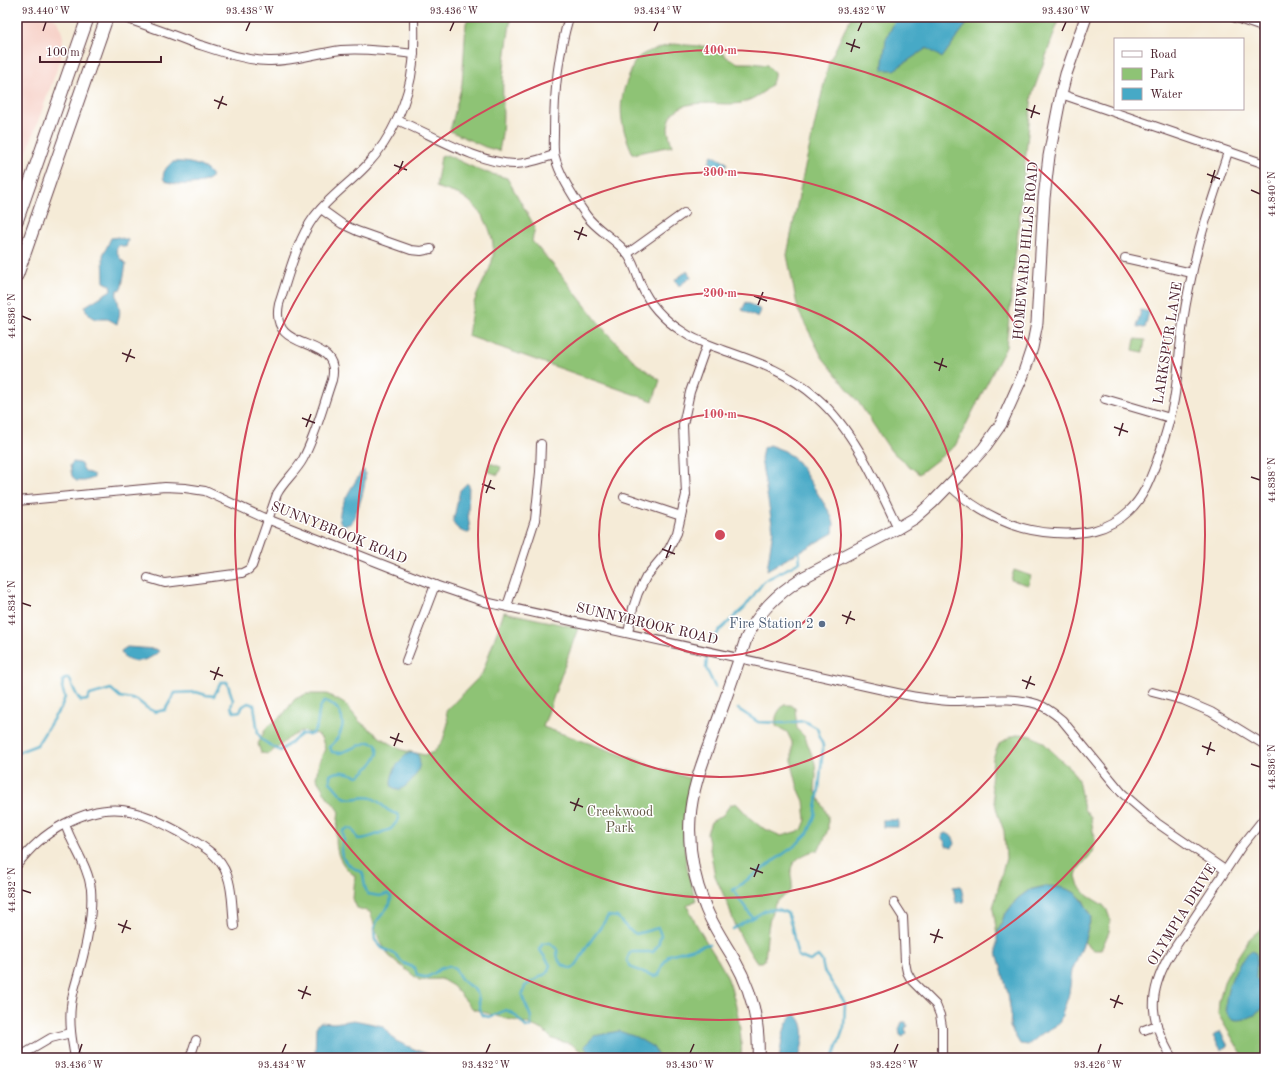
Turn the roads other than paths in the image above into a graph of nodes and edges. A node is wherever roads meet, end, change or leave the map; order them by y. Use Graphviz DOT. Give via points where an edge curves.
graph roads {
  1 [pos="88,17"];
  2 [pos="107,17"];
  3 [pos="122,17"];
  4 [pos="414,17"];
  5 [pos="569,17"];
  6 [pos="1086,17"];
  7 [pos="1233,17"];
  8 [pos="1265,28"];
  9 [pos="414,54"];
  10 [pos="1061,94"];
  11 [pos="397,120"];
  12 [pos="1228,152"];
  13 [pos="554,155"];
  14 [pos="1265,164"];
  15 [pos="321,209"];
  16 [pos="684,214"];
  17 [pos="17,220"];
  18 [pos="431,248"];
  19 [pos="627,254"];
  20 [pos="1125,258"];
  21 [pos="1192,273"];
  22 [pos="17,275"];
  23 [pos="707,344"];
  24 [pos="340,359"];
  25 [pos="332,363"];
  26 [pos="1105,399"];
  27 [pos="1170,418"];
  28 [pos="541,444"];
  29 [pos="949,485"];
  30 [pos="624,496"];
  31 [pos="17,501"];
  32 [pos="681,516"];
  33 [pos="268,519"];
  34 [pos="898,528"];
  35 [pos="148,578"];
  36 [pos="435,585"];
  37 [pos="507,606"];
  38 [pos="628,633"];
  39 [pos="740,658"];
  40 [pos="406,661"];
  41 [pos="1152,692"];
  42 [pos="1265,745"];
  43 [pos="1265,817"];
  44 [pos="65,824"];
  45 [pos="17,865"];
  46 [pos="1225,870"];
  47 [pos="894,903"];
  48 [pos="234,926"];
  49 [pos="1157,1026"];
  50 [pos="1144,1030"];
  51 [pos="70,1033"];
  52 [pos="196,1040"];
  53 [pos="17,1058"];
  54 [pos="75,1058"];
  55 [pos="190,1058"];
  56 [pos="758,1058"];
  57 [pos="942,1058"];
  58 [pos="1172,1058"];
  1 -- 17 [label="main road"];
  2 -- 22 [label="main road"];
  3 -- 9 [label="street" via="242,58 290,60 342,50"];
  4 -- 9 [label="street"];
  5 -- 13 [label="street" via="557,82"];
  6 -- 10 [label="street, HOMEWARD HILLS ROAD"];
  7 -- 8 [label="street"];
  9 -- 11 [label="street" via="408,91"];
  10 -- 12 [label="street"];
  10 -- 29 [label="street, HOMEWARD HILLS ROAD" via="1044,198 1037,323 1032,348 1001,424 984,448"];
  11 -- 13 [label="street" via="490,161 517,164"];
  11 -- 15 [label="street" via="367,166 337,191"];
  12 -- 14 [label="street"];
  12 -- 21 [label="street, LARKSPUR LANE"];
  13 -- 19 [label="street" via="562,175 587,217"];
  15 -- 18 [label="street" via="356,231 410,250"];
  15 -- 25 [label="street" via="302,240 277,314 283,331 288,336 323,351"];
  16 -- 19 [label="street"];
  19 -- 23 [label="street" via="648,299 658,313 685,334"];
  20 -- 21 [label="street, LARKSPUR LANE"];
  21 -- 27 [label="street, LARKSPUR LANE"];
  23 -- 32 [label="street" via="690,392 683,425 686,495"];
  23 -- 34 [label="street" via="780,372 818,398 848,432"];
  24 -- 25 [label="street"];
  25 -- 33 [label="street" via="334,374 307,451 296,470 282,486"];
  26 -- 27 [label="street, LARKSPUR LANE"];
  27 -- 29 [label="street, LARKSPUR LANE" via="1149,484 1140,497 1130,510 1117,520 1087,533 1050,533 1009,524 972,504"];
  28 -- 37 [label="street" via="535,520"];
  29 -- 34 [label="street, HOMEWARD HILLS ROAD" via="920,513"];
  30 -- 32 [label="street"];
  31 -- 33 [label="street, SUNNYBROOK ROAD" via="165,487 185,488 205,491"];
  32 -- 38 [label="street" via="677,533 669,549 646,577 638,592"];
  33 -- 35 [label="street" via="252,566 242,573 165,583"];
  33 -- 36 [label="street, SUNNYBROOK ROAD"];
  34 -- 39 [label="street, HOMEWARD HILLS ROAD" via="786,588 761,613"];
  36 -- 37 [label="street, SUNNYBROOK ROAD" via="468,597"];
  36 -- 40 [label="street"];
  37 -- 38 [label="street, SUNNYBROOK ROAD"];
  38 -- 39 [label="street, SUNNYBROOK ROAD"];
  39 -- 46 [label="street, SUNNYBROOK ROAD" via="929,699 1009,699 1038,704 1062,720 1122,794 1157,823"];
  39 -- 56 [label="street, HOMEWARD HILLS ROAD" via="699,772 690,818 690,842 698,887 706,908 743,976 752,1003 758,1036"];
  41 -- 42 [label="street" via="1183,700 1212,712"];
  43 -- 46 [label="street, OLYMPIA DRIVE"];
  44 -- 45 [label="street" via="45,835"];
  44 -- 48 [label="street" via="89,812 103,809 130,811 163,823 205,846 227,874"];
  44 -- 51 [label="street" via="81,857 90,889 87,941 73,994"];
  46 -- 49 [label="street, OLYMPIA DRIVE" via="1160,971 1153,1001"];
  47 -- 57 [label="street" via="902,917 907,972 912,981 936,1005 940,1016"];
  49 -- 50 [label="street"];
  49 -- 58 [label="street, OLYMPIA DRIVE"];
  51 -- 53 [label="street" via="51,1038"];
  51 -- 54 [label="street"];
  52 -- 55 [label="street"];
}
